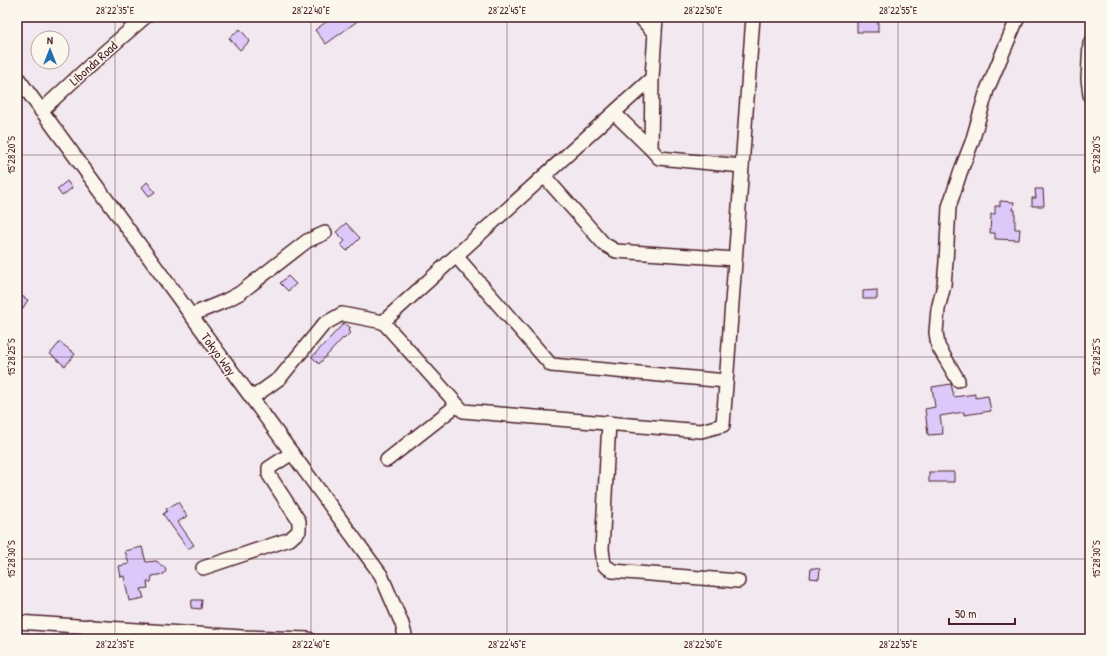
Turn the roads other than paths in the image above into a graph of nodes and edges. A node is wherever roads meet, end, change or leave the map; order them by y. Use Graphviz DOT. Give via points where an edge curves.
graph roads {
  1 [pos="145,17"];
  2 [pos="640,17"];
  3 [pos="656,17"];
  4 [pos="753,17"];
  5 [pos="1018,17"];
  6 [pos="655,34"];
  7 [pos="1090,43"];
  8 [pos="17,77"];
  9 [pos="652,78"];
  10 [pos="1090,95"];
  11 [pos="41,110"];
  12 [pos="614,113"];
  13 [pos="651,149"];
  14 [pos="742,166"];
  15 [pos="544,176"];
  16 [pos="325,233"];
  17 [pos="456,256"];
  18 [pos="735,259"];
  19 [pos="191,315"];
  20 [pos="383,322"];
  21 [pos="958,380"];
  22 [pos="726,382"];
  23 [pos="252,398"];
  24 [pos="457,405"];
  25 [pos="609,424"];
  26 [pos="292,453"];
  27 [pos="387,460"];
  28 [pos="202,568"];
  29 [pos="738,581"];
  30 [pos="17,622"];
  31 [pos="89,626"];
  32 [pos="89,639"];
  33 [pos="309,639"];
  34 [pos="406,639"];
  1 -- 11 [label="street, Libonda Road"];
  2 -- 6 [label="street"];
  3 -- 6 [label="street"];
  4 -- 14 [label="street"];
  5 -- 21 [label="street" via="988,90 949,207 944,285 939,301 936,332 938,346"];
  6 -- 9 [label="street"];
  7 -- 10 [label="street"];
  8 -- 11 [label="street, Tokyo Way"];
  9 -- 12 [label="street"];
  9 -- 13 [label="street"];
  11 -- 19 [label="street, Tokyo Way"];
  12 -- 13 [label="street"];
  12 -- 15 [label="street"];
  13 -- 14 [label="street" via="659,158"];
  14 -- 18 [label="street"];
  15 -- 17 [label="street"];
  15 -- 18 [label="street" via="604,244 616,251"];
  16 -- 19 [label="street" via="306,240 240,293"];
  17 -- 20 [label="street"];
  17 -- 22 [label="street" via="551,366"];
  18 -- 22 [label="street"];
  19 -- 23 [label="street, Tokyo Way"];
  20 -- 23 [label="street" via="342,314 324,324 280,378"];
  20 -- 24 [label="street"];
  22 -- 25 [label="street" via="723,425 701,431"];
  23 -- 26 [label="street, Tokyo Way"];
  24 -- 25 [label="street" via="463,411"];
  24 -- 27 [label="street"];
  25 -- 29 [label="street" via="602,549 604,564 613,571"];
  26 -- 28 [label="street" via="269,468 269,475 299,521 299,531 290,539"];
  26 -- 34 [label="street, Tokyo Way" via="381,575"];
  30 -- 31 [label="street"];
  31 -- 32 [label="street"];
  31 -- 33 [label="street"];
}
